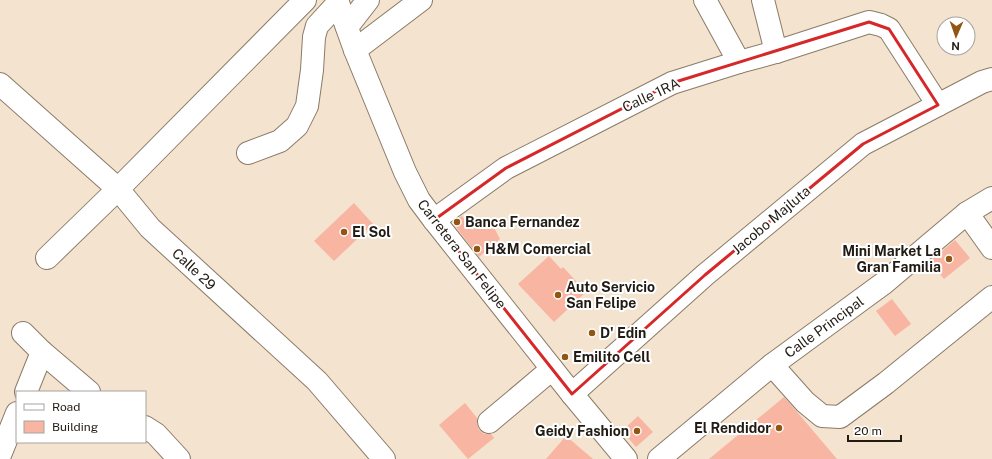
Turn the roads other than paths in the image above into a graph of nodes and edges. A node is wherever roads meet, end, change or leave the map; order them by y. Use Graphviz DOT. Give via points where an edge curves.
graph roads {
  1 [pos="305,0"];
  2 [pos="368,0"];
  3 [pos="421,0"];
  4 [pos="705,0"];
  5 [pos="763,0"];
  6 [pos="338,1"];
  7 [pos="347,27"];
  8 [pos="355,50"];
  9 [pos="776,52"];
  10 [pos="739,62"];
  11 [pos="992,78"];
  12 [pos="0,84"];
  13 [pos="938,106"];
  14 [pos="248,153"];
  15 [pos="118,188"];
  16 [pos="992,198"];
  17 [pos="967,213"];
  18 [pos="434,220"];
  19 [pos="992,248"];
  20 [pos="47,258"];
  21 [pos="992,297"];
  22 [pos="23,333"];
  23 [pos="42,352"];
  24 [pos="772,365"];
  25 [pos="552,369"];
  26 [pos="26,391"];
  27 [pos="88,391"];
  28 [pos="572,394"];
  29 [pos="16,415"];
  30 [pos="489,422"];
  31 [pos="146,428"];
  32 [pos="0,455"];
  33 [pos="667,456"];
  34 [pos="179,459"];
  35 [pos="384,459"];
  36 [pos="626,459"];
  1 -- 15 [label="street"];
  2 -- 7 [label="street"];
  3 -- 8 [label="street"];
  4 -- 10 [label="street"];
  5 -- 9 [label="street"];
  6 -- 7 [label="street, Carretera San Felipe"];
  6 -- 14 [label="street" via="317,26 307,106 297,126 280,141"];
  7 -- 8 [label="street, Carretera San Felipe"];
  8 -- 18 [label="street, Carretera San Felipe" via="405,172 419,200"];
  9 -- 10 [label="street, Calle 1RA"];
  9 -- 13 [label="street, Calle 1RA" via="869,22 881,25 889,29"];
  10 -- 18 [label="street, Calle 1RA" via="672,83 506,168"];
  11 -- 13 [label="street, Jacobo Majluta"];
  12 -- 15 [label="street, Calle 29"];
  13 -- 28 [label="street, Jacobo Majluta" via="863,144 705,275"];
  15 -- 20 [label="street"];
  15 -- 35 [label="street, Calle 29" via="150,228 317,381"];
  16 -- 17 [label="street, Calle Principal"];
  17 -- 19 [label="street"];
  17 -- 24 [label="street, Calle Principal" via="884,283"];
  18 -- 25 [label="street, Carretera San Felipe"];
  21 -- 24 [label="street" via="840,417 822,416 805,402"];
  22 -- 23 [label="street"];
  23 -- 26 [label="street"];
  23 -- 27 [label="street"];
  24 -- 33 [label="street, Calle Principal"];
  25 -- 28 [label="street, Carretera San Felipe"];
  25 -- 30 [label="street"];
  28 -- 36 [label="street, Carretera San Felipe"];
  29 -- 32 [label="street"];
  31 -- 34 [label="street" via="156,434"];
}
